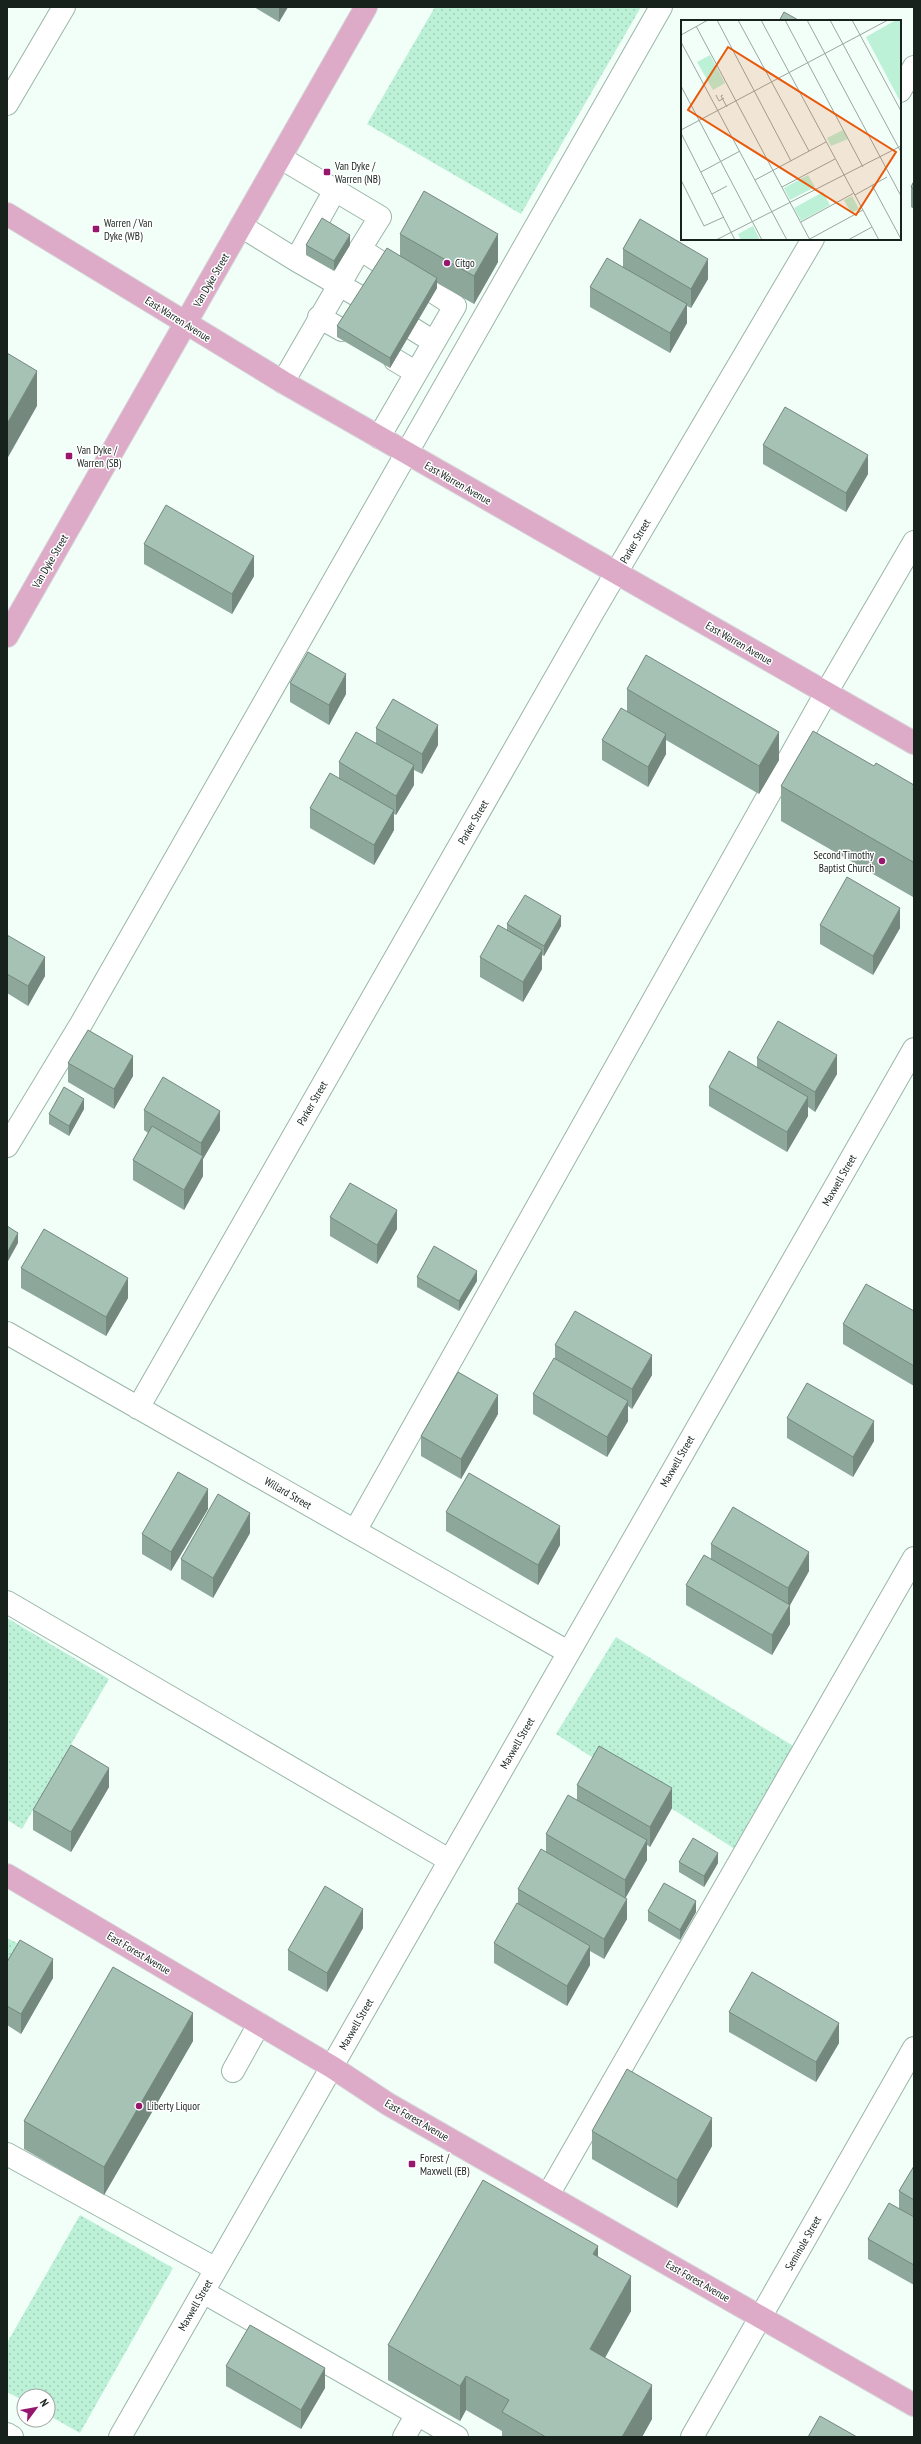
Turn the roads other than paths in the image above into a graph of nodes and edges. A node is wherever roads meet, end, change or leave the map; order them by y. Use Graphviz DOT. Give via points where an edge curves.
graph roads {
  1 [pos="64,7"];
  2 [pos="366,7"];
  3 [pos="661,7"];
  4 [pos="914,67"];
  5 [pos="901,89"];
  6 [pos="7,104"];
  7 [pos="281,158"];
  8 [pos="335,190"];
  9 [pos="7,214"];
  10 [pos="242,226"];
  11 [pos="812,240"];
  12 [pos="360,249"];
  13 [pos="296,260"];
  14 [pos="383,264"];
  15 [pos="338,285"];
  16 [pos="435,293"];
  17 [pos="362,298"];
  18 [pos="319,317"];
  19 [pos="186,324"];
  20 [pos="413,329"];
  21 [pos="342,330"];
  22 [pos="434,342"];
  23 [pos="395,360"];
  24 [pos="415,372"];
  25 [pos="283,382"];
  26 [pos="379,437"];
  27 [pos="405,452"];
  28 [pos="914,542"];
  29 [pos="616,572"];
  30 [pos="7,636"];
  31 [pos="826,692"];
  32 [pos="914,743"];
  33 [pos="914,1049"];
  34 [pos="7,1146"];
  35 [pos="7,1333"];
  36 [pos="138,1408"];
  37 [pos="355,1531"];
  38 [pos="914,1558"];
  39 [pos="7,1602"];
  40 [pos="568,1652"];
  41 [pos="449,1860"];
  42 [pos="7,1875"];
  43 [pos="259,2024"];
  44 [pos="914,2048"];
  45 [pos="332,2067"];
  46 [pos="232,2071"];
  47 [pos="7,2154"];
  48 [pos="548,2195"];
  49 [pos="216,2269"];
  50 [pos="203,2292"];
  51 [pos="760,2317"];
  52 [pos="914,2405"];
  53 [pos="417,2414"];
  54 [pos="7,2434"];
  55 [pos="12,2437"];
  56 [pos="120,2437"];
  57 [pos="404,2437"];
  58 [pos="457,2437"];
  59 [pos="692,2437"];
  1 -- 6 [label="street"];
  2 -- 7 [label="main road, Van Dyke Street"];
  3 -- 27 [label="street"];
  4 -- 5 [label="street"];
  7 -- 8 [label="street"];
  7 -- 10 [label="main road, Van Dyke Street"];
  8 -- 12 [label="street" via="380,216"];
  8 -- 13 [label="street"];
  9 -- 19 [label="main road, East Warren Avenue"];
  10 -- 13 [label="street"];
  10 -- 19 [label="main road, Van Dyke Street"];
  11 -- 29 [label="street, Parker Street"];
  12 -- 14 [label="street"];
  12 -- 15 [label="street"];
  13 -- 15 [label="street"];
  15 -- 17 [label="street"];
  15 -- 18 [label="street"];
  16 -- 22 [label="street" via="455,306"];
  18 -- 21 [label="street"];
  18 -- 25 [label="street"];
  19 -- 25 [label="main road, East Warren Avenue"];
  19 -- 30 [label="main road, Van Dyke Street"];
  20 -- 22 [label="street"];
  22 -- 24 [label="street"];
  23 -- 24 [label="street"];
  24 -- 26 [label="street"];
  25 -- 26 [label="main road, East Warren Avenue"];
  26 -- 27 [label="main road, East Warren Avenue"];
  27 -- 29 [label="main road, East Warren Avenue"];
  27 -- 34 [label="street" via="81,1024"];
  28 -- 31 [label="street"];
  29 -- 31 [label="main road, East Warren Avenue"];
  29 -- 36 [label="street, Parker Street"];
  31 -- 32 [label="main road, East Warren Avenue"];
  31 -- 37 [label="street"];
  33 -- 40 [label="street, Maxwell Street"];
  35 -- 36 [label="street, Willard Street"];
  36 -- 37 [label="street, Willard Street"];
  37 -- 40 [label="street, Willard Street"];
  38 -- 48 [label="street"];
  39 -- 41 [label="street"];
  40 -- 41 [label="street, Maxwell Street"];
  41 -- 45 [label="street, Maxwell Street"];
  42 -- 43 [label="main road, East Forest Avenue"];
  43 -- 45 [label="main road, East Forest Avenue"];
  43 -- 46 [label="street"];
  44 -- 51 [label="street, Seminole Street"];
  45 -- 48 [label="main road, East Forest Avenue" via="388,2104"];
  45 -- 49 [label="street, Maxwell Street"];
  47 -- 49 [label="street" via="148,2224"];
  48 -- 51 [label="main road, East Forest Avenue"];
  49 -- 50 [label="street, Maxwell Street"];
  50 -- 53 [label="street"];
  50 -- 56 [label="street, Maxwell Street"];
  51 -- 52 [label="main road, East Forest Avenue"];
  51 -- 59 [label="street, Seminole Street"];
  53 -- 57 [label="street"];
  53 -- 58 [label="street"];
  54 -- 55 [label="street"];
}
